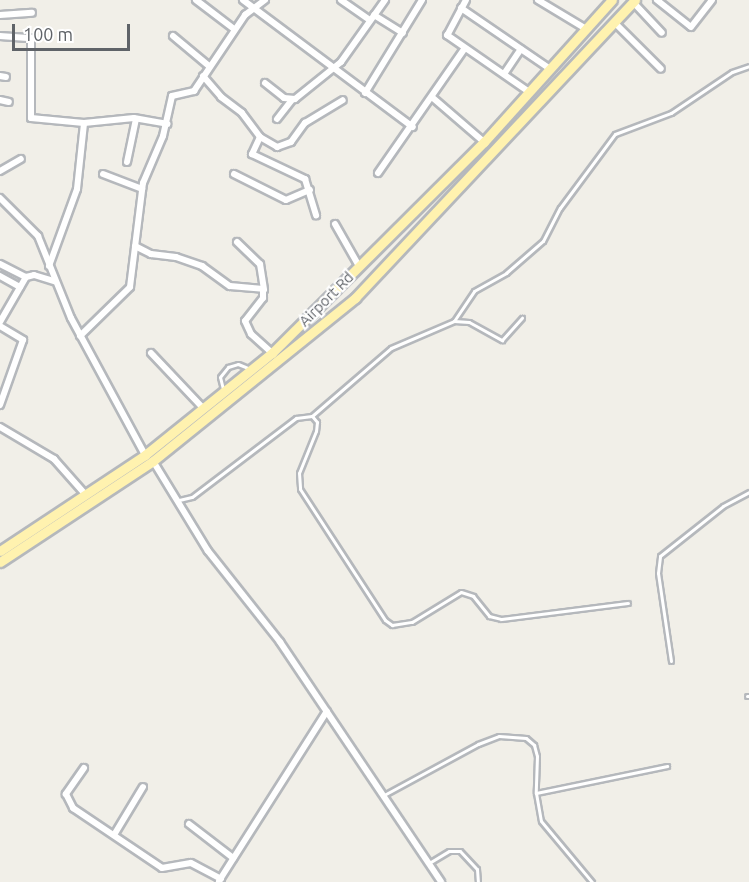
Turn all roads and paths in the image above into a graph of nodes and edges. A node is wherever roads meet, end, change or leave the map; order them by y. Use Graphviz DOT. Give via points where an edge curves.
graph roads {
  1 [pos="196,0"];
  2 [pos="243,0"];
  3 [pos="265,0"];
  4 [pos="341,0"];
  5 [pos="385,0"];
  6 [pos="422,0"];
  7 [pos="466,0"];
  8 [pos="538,0"];
  9 [pos="612,0"];
  10 [pos="657,0"];
  11 [pos="712,0"];
  12 [pos="634,1"];
  13 [pos="252,7"];
  14 [pos="461,8"];
  15 [pos="32,13"];
  16 [pos="0,15"];
  17 [pos="372,18"];
  18 [pos="614,22"];
  19 [pos="586,28"];
  20 [pos="234,29"];
  21 [pos="403,33"];
  22 [pos="662,33"];
  23 [pos="0,36"];
  24 [pos="173,36"];
  25 [pos="465,48"];
  26 [pos="521,49"];
  27 [pos="209,66"];
  28 [pos="749,66"];
  29 [pos="550,69"];
  30 [pos="661,69"];
  31 [pos="332,70"];
  32 [pos="504,74"];
  33 [pos="203,76"];
  34 [pos="265,83"];
  35 [pos="529,92"];
  36 [pos="365,93"];
  37 [pos="433,98"];
  38 [pos="0,100"];
  39 [pos="292,100"];
  40 [pos="343,100"];
  41 [pos="9,102"];
  42 [pos="136,118"];
  43 [pos="277,119"];
  44 [pos="84,123"];
  45 [pos="167,124"];
  46 [pos="413,127"];
  47 [pos="260,137"];
  48 [pos="483,142"];
  49 [pos="21,159"];
  50 [pos="127,162"];
  51 [pos="0,171"];
  52 [pos="378,173"];
  53 [pos="103,174"];
  54 [pos="234,174"];
  55 [pos="142,189"];
  56 [pos="310,190"];
  57 [pos="0,198"];
  58 [pos="316,215"];
  59 [pos="335,224"];
  60 [pos="237,242"];
  61 [pos="135,246"];
  62 [pos="0,264"];
  63 [pos="359,266"];
  64 [pos="49,267"];
  65 [pos="0,276"];
  66 [pos="26,277"];
  67 [pos="54,281"];
  68 [pos="20,286"];
  69 [pos="264,290"];
  70 [pos="522,318"];
  71 [pos="454,321"];
  72 [pos="0,324"];
  73 [pos="80,336"];
  74 [pos="151,353"];
  75 [pos="272,353"];
  76 [pos="252,370"];
  77 [pos="225,393"];
  78 [pos="0,405"];
  79 [pos="204,409"];
  80 [pos="312,416"];
  81 [pos="0,427"];
  82 [pos="145,455"];
  83 [pos="153,461"];
  84 [pos="749,492"];
  85 [pos="86,495"];
  86 [pos="177,500"];
  87 [pos="0,551"];
  88 [pos="0,562"];
  89 [pos="628,603"];
  90 [pos="671,661"];
  91 [pos="327,711"];
  92 [pos="667,766"];
  93 [pos="84,768"];
  94 [pos="143,787"];
  95 [pos="536,793"];
  96 [pos="382,795"];
  97 [pos="189,824"];
  98 [pos="114,835"];
  99 [pos="233,858"];
  100 [pos="428,864"];
  101 [pos="220,880"];
  102 [pos="441,882"];
  103 [pos="478,882"];
  104 [pos="592,882"];
  1 -- 20 [label="street"];
  2 -- 13 [label="street"];
  3 -- 13 [label="street"];
  4 -- 17 [label="street"];
  5 -- 17 [label="street"];
  6 -- 21 [label="street"];
  7 -- 14 [label="street"];
  8 -- 19 [label="street"];
  9 -- 19 [label="main road, Airport Rd"];
  10 -- 11 [label="street" via="691,27"];
  12 -- 18 [label="main road"];
  12 -- 22 [label="street"];
  13 -- 20 [label="street"];
  13 -- 31 [label="street"];
  14 -- 25 [label="street" via="446,33"];
  14 -- 26 [label="street"];
  15 -- 16 [label="street"];
  17 -- 21 [label="street"];
  17 -- 31 [label="street"];
  18 -- 30 [label="street"];
  18 -- 83 [label="main road" via="355,298"];
  19 -- 29 [label="main road, Airport Rd"];
  20 -- 27 [label="street"];
  21 -- 36 [label="street"];
  23 -- 44 [label="street" via="31,38 31,118"];
  24 -- 27 [label="street"];
  25 -- 32 [label="street"];
  25 -- 37 [label="street"];
  26 -- 29 [label="street"];
  26 -- 32 [label="street"];
  27 -- 33 [label="street"];
  28 -- 71 [label="lane" via="671,113 615,134 560,208 543,241 506,273 474,291"];
  29 -- 35 [label="main road, Airport Rd"];
  31 -- 36 [label="street"];
  31 -- 39 [label="street"];
  32 -- 35 [label="street"];
  33 -- 45 [label="street" via="193,92 173,95"];
  33 -- 47 [label="street" via="242,113"];
  34 -- 39 [label="street"];
  35 -- 48 [label="main road, Airport Rd"];
  36 -- 46 [label="street"];
  37 -- 46 [label="street"];
  37 -- 48 [label="street"];
  38 -- 41 [label="street"];
  39 -- 43 [label="street"];
  40 -- 47 [label="street" via="305,123 285,145 277,147"];
  42 -- 44 [label="street"];
  42 -- 45 [label="street"];
  42 -- 50 [label="street"];
  44 -- 64 [label="street" via="77,189"];
  45 -- 55 [label="street"];
  46 -- 52 [label="street"];
  47 -- 56 [label="street" via="252,154 300,175"];
  48 -- 63 [label="main road, Airport Rd"];
  49 -- 51 [label="street"];
  53 -- 55 [label="street"];
  54 -- 56 [label="street" via="286,200"];
  55 -- 61 [label="street"];
  56 -- 58 [label="street"];
  57 -- 64 [label="street" via="33,230"];
  59 -- 63 [label="street"];
  60 -- 69 [label="street" via="263,268"];
  61 -- 69 [label="street" via="151,255 176,257 201,266 230,286"];
  61 -- 73 [label="street" via="128,291"];
  62 -- 66 [label="street"];
  63 -- 75 [label="main road, Airport Rd"];
  64 -- 67 [label="street"];
  65 -- 68 [label="street"];
  66 -- 67 [label="street" via="34,275"];
  66 -- 68 [label="street"];
  67 -- 73 [label="street"];
  68 -- 72 [label="street"];
  69 -- 75 [label="street" via="263,298 245,321 251,334"];
  70 -- 71 [label="lane" via="507,337 498,340 469,322"];
  71 -- 80 [label="lane" via="375,358"];
  72 -- 78 [label="street" via="23,342"];
  73 -- 82 [label="street"];
  74 -- 79 [label="street"];
  75 -- 76 [label="main road, Airport Rd"];
  76 -- 77 [label="main road, Airport Rd"];
  76 -- 77 [label="lane" via="242,364 228,368 220,380"];
  77 -- 79 [label="main road, Airport Rd"];
  79 -- 82 [label="main road, Airport Rd"];
  80 -- 86 [label="lane" via="296,418 192,497"];
  80 -- 89 [label="lane" via="317,422 316,431 299,473 300,489 392,625 412,622 461,592 473,596 489,616 501,619"];
  81 -- 85 [label="street" via="54,459"];
  82 -- 85 [label="main road, Airport Rd"];
  83 -- 86 [label="street"];
  83 -- 88 [label="main road"];
  84 -- 90 [label="lane" via="723,506 660,556 658,573"];
  85 -- 87 [label="main road, Airport Rd"];
  86 -- 91 [label="street" via="208,551"];
  91 -- 96 [label="street"];
  91 -- 99 [label="street"];
  92 -- 95 [label="lane"];
  93 -- 98 [label="street" via="66,794 67,804"];
  94 -- 98 [label="street"];
  95 -- 96 [label="lane" via="534,745 526,738 509,735 478,744"];
  95 -- 104 [label="lane" via="537,810 550,837"];
  96 -- 100 [label="street"];
  97 -- 99 [label="street"];
  98 -- 101 [label="street" via="162,868 191,863"];
  99 -- 101 [label="street"];
  100 -- 102 [label="street"];
  100 -- 103 [label="lane" via="449,851 460,851 477,869"];
}
